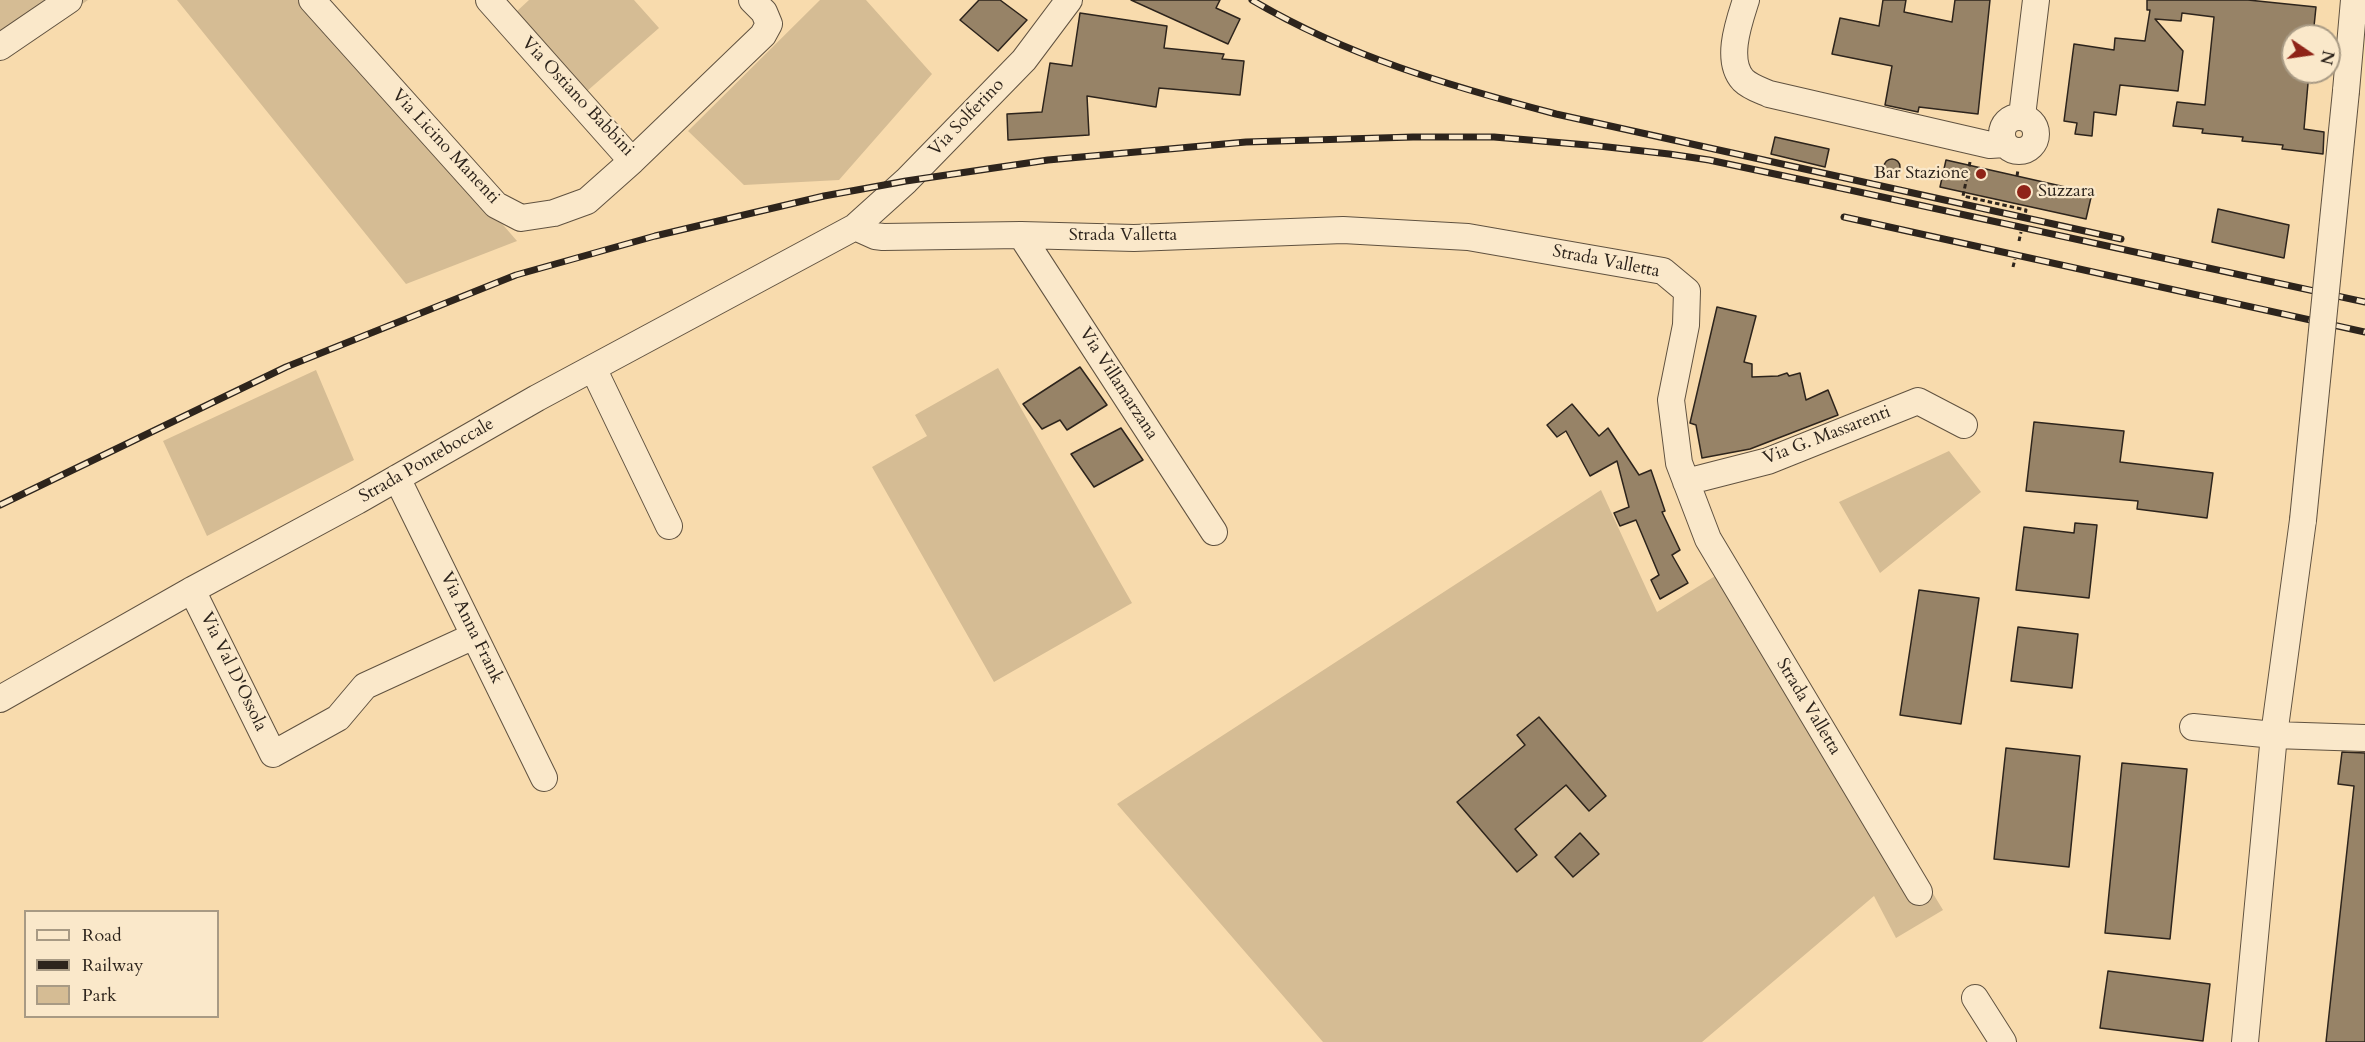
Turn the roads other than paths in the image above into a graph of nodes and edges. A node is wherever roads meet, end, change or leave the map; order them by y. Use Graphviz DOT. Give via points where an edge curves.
graph roads {
  1 [pos="69,0"];
  2 [pos="312,0"];
  3 [pos="752,0"];
  4 [pos="1069,0"];
  5 [pos="1746,0"];
  6 [pos="2036,0"];
  7 [pos="2354,0"];
  8 [pos="493,1"];
  9 [pos="0,47"];
  10 [pos="632,161"];
  11 [pos="855,227"];
  12 [pos="1021,235"];
  13 [pos="593,368"];
  14 [pos="1965,424"];
  15 [pos="398,478"];
  16 [pos="1686,482"];
  17 [pos="669,526"];
  18 [pos="1215,532"];
  19 [pos="192,590"];
  20 [pos="474,636"];
  21 [pos="0,699"];
  22 [pos="2193,726"];
  23 [pos="2274,735"];
  24 [pos="2365,738"];
  25 [pos="544,778"];
  26 [pos="1919,892"];
  27 [pos="1975,998"];
  28 [pos="2003,1042"];
  29 [pos="2245,1042"];
  1 -- 9 [label="street"];
  2 -- 10 [label="street, Via Licino Manenti" via="496,206 521,218 554,213 587,201"];
  3 -- 10 [label="street, Via Ostiano Babbini" via="769,24 763,35"];
  4 -- 11 [label="street, Via Solferino" via="1024,60 906,181"];
  5 -- 6 [label="street" via="1735,48 1736,67 1755,88 1975,142 2005,144 2020,152 2030,148 2037,138 2036,127 2022,116"];
  7 -- 23 [label="street, bridge" via="2303,520"];
  8 -- 10 [label="street, Via Ostiano Babbini"];
  11 -- 12 [label="street, Strada Valletta" via="883,237"];
  11 -- 13 [label="street, Strada Ponteboccale"];
  12 -- 16 [label="street, Strada Valletta" via="1134,238 1343,230 1468,237 1663,271 1687,291 1686,325 1671,400 1679,463"];
  12 -- 18 [label="street, Via Villamarzana"];
  13 -- 15 [label="street, Strada Ponteboccale"];
  13 -- 17 [label="street"];
  14 -- 16 [label="street, Via G. Massarenti" via="1918,401 1768,460"];
  15 -- 19 [label="street, Strada Ponteboccale"];
  15 -- 20 [label="street, Via Anna Frank"];
  16 -- 26 [label="street, Strada Valletta" via="1708,539"];
  19 -- 20 [label="street, Via Val D'Ossola" via="273,754 338,718 365,686"];
  19 -- 21 [label="street, Strada Ponteboccale"];
  20 -- 25 [label="street, Via Anna Frank"];
  22 -- 23 [label="street"];
  23 -- 24 [label="street"];
  23 -- 29 [label="street"];
  27 -- 28 [label="street"];
}
